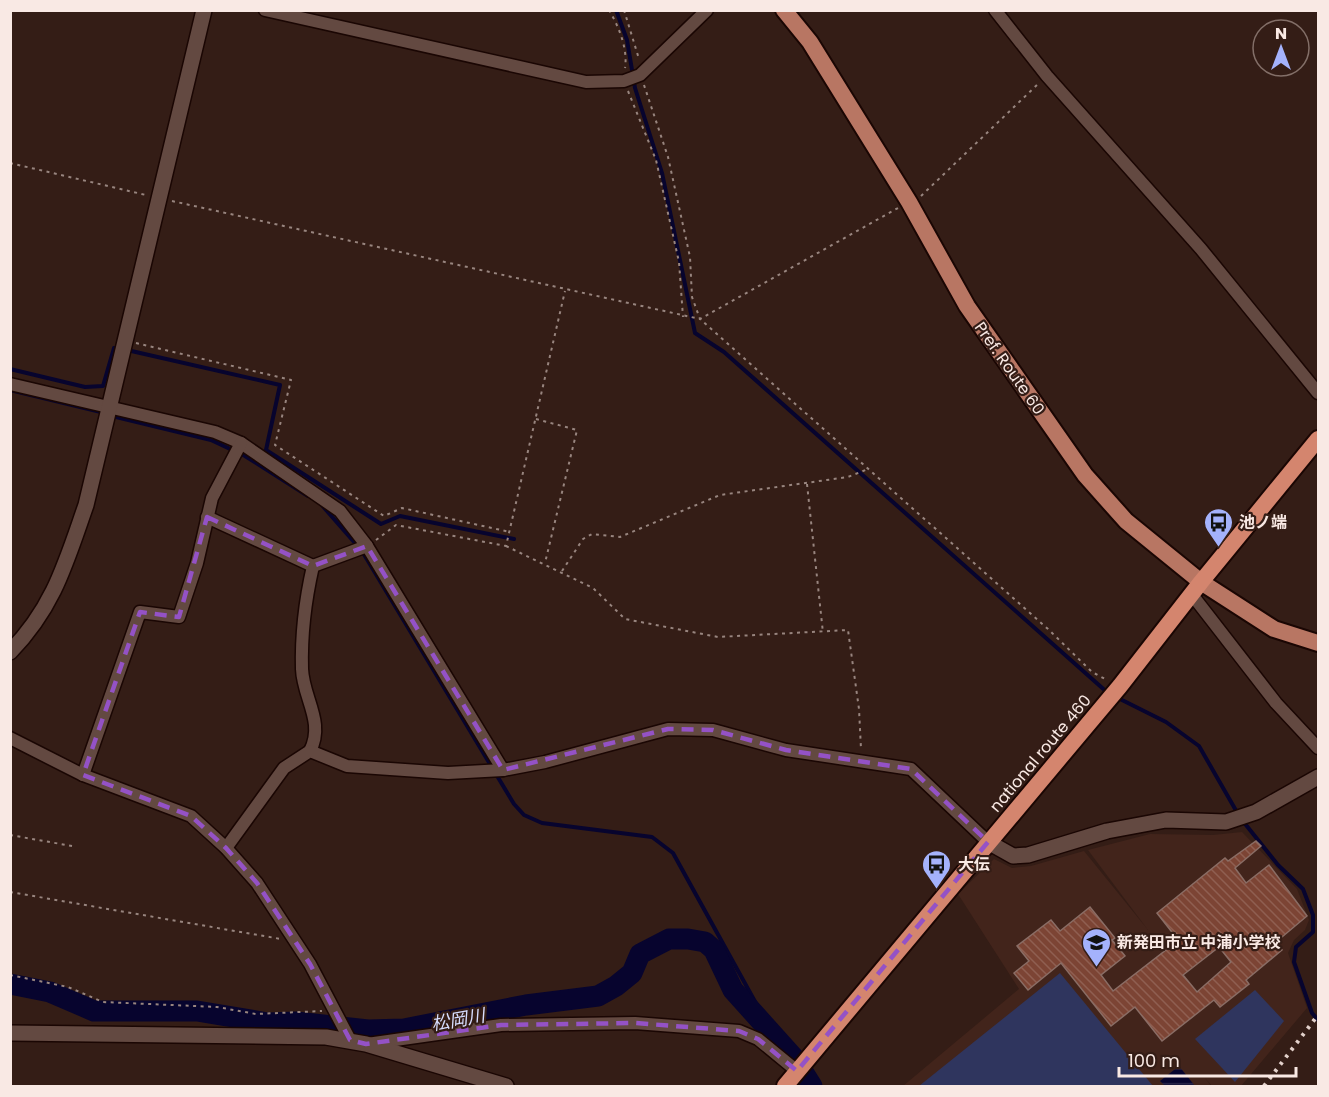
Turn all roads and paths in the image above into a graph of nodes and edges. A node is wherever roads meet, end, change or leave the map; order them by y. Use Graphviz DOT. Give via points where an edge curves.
graph roads {
  1 [pos="204,10"];
  2 [pos="265,10"];
  3 [pos="609,10"];
  4 [pos="624,10"];
  5 [pos="707,10"];
  6 [pos="784,10"];
  7 [pos="995,10"];
  8 [pos="640,75"];
  9 [pos="1047,76"];
  10 [pos="624,81"];
  11 [pos="10,163"];
  12 [pos="159,198"];
  13 [pos="909,202"];
  14 [pos="565,291"];
  15 [pos="683,317"];
  16 [pos="700,319"];
  17 [pos="125,340"];
  18 [pos="10,384"];
  19 [pos="1318,393"];
  20 [pos="110,407"];
  21 [pos="536,419"];
  22 [pos="1318,439"];
  23 [pos="241,443"];
  24 [pos="868,469"];
  25 [pos="807,484"];
  26 [pos="207,517"];
  27 [pos="510,532"];
  28 [pos="367,546"];
  29 [pos="506,546"];
  30 [pos="545,564"];
  31 [pos="312,566"];
  32 [pos="562,571"];
  33 [pos="1197,589"];
  34 [pos="823,633"];
  35 [pos="1318,643"];
  36 [pos="10,652"];
  37 [pos="1120,686"];
  38 [pos="10,738"];
  39 [pos="1318,748"];
  40 [pos="310,751"];
  41 [pos="861,761"];
  42 [pos="503,770"];
  43 [pos="83,775"];
  44 [pos="1318,777"];
  45 [pos="10,835"];
  46 [pos="988,842"];
  47 [pos="72,846"];
  48 [pos="226,848"];
  49 [pos="10,892"];
  50 [pos="295,942"];
  51 [pos="10,975"];
  52 [pos="334,1011"];
  53 [pos="10,1033"];
  54 [pos="350,1040"];
  55 [pos="366,1044"];
  56 [pos="797,1071"];
  57 [pos="506,1086"];
  58 [pos="785,1086"];
  1 -- 12 [label="street"];
  2 -- 10 [label="street" via="586,82"];
  3 -- 10 [label="path" via="627,57"];
  4 -- 8 [label="path" via="638,49"];
  5 -- 8 [label="street"];
  6 -- 13 [label="main road, Pref. Route 60" via="810,42"];
  7 -- 9 [label="street"];
  8 -- 10 [label="street"];
  8 -- 16 [label="path" via="668,157 690,257 692,297"];
  9 -- 13 [label="path" via="915,201"];
  9 -- 19 [label="street" via="1201,249"];
  10 -- 15 [label="path" via="656,160 679,262"];
  11 -- 12 [label="path"];
  12 -- 14 [label="path"];
  12 -- 17 [label="street"];
  13 -- 16 [label="path"];
  13 -- 33 [label="main road, Pref. Route 60" via="967,306 1085,475"];
  14 -- 15 [label="path"];
  14 -- 21 [label="path"];
  15 -- 16 [label="path"];
  16 -- 24 [label="path"];
  17 -- 20 [label="street"];
  17 -- 27 [label="path" via="291,380 276,446 384,516 402,508"];
  18 -- 20 [label="street"];
  20 -- 23 [label="street" via="215,432"];
  20 -- 36 [label="street" via="86,505 66,562 45,611"];
  21 -- 27 [label="path"];
  21 -- 30 [label="path" via="577,429"];
  22 -- 33 [label="highway, national route 460"];
  23 -- 26 [label="street" via="212,498"];
  23 -- 28 [label="street" via="340,512"];
  24 -- 25 [label="path"];
  24 -- 37 [label="path" via="1092,672"];
  25 -- 32 [label="path" via="720,495 620,537 592,534 583,539"];
  25 -- 34 [label="path"];
  26 -- 31 [label="street"];
  26 -- 43 [label="street" via="179,617 140,612"];
  27 -- 29 [label="path"];
  28 -- 29 [label="path" via="396,525"];
  28 -- 31 [label="street"];
  28 -- 42 [label="street"];
  29 -- 30 [label="path"];
  30 -- 32 [label="path"];
  31 -- 40 [label="street" via="303,612 302,652 302,672 316,724 316,739"];
  32 -- 34 [label="path" via="593,588 625,619 718,637"];
  33 -- 35 [label="main road, Pref. Route 60" via="1274,628"];
  33 -- 37 [label="highway, national route 460"];
  33 -- 39 [label="street" via="1276,703"];
  34 -- 41 [label="path" via="848,630 859,709"];
  37 -- 46 [label="highway, national route 460"];
  38 -- 43 [label="street"];
  40 -- 42 [label="street" via="347,766 448,773"];
  40 -- 48 [label="street" via="284,768"];
  41 -- 42 [label="street" via="786,750 713,730 668,729"];
  41 -- 46 [label="street" via="911,769"];
  43 -- 48 [label="street" via="191,816"];
  44 -- 46 [label="street" via="1256,812 1226,822 1166,820 1107,831 1028,855 1013,856"];
  45 -- 47 [label="path"];
  46 -- 56 [label="highway, national route 460"];
  48 -- 50 [label="street" via="256,883"];
  49 -- 50 [label="path"];
  50 -- 52 [label="street"];
  51 -- 52 [label="path" via="68,987 103,1002 217,1007 256,1014"];
  52 -- 54 [label="street"];
  53 -- 54 [label="street" via="326,1036"];
  54 -- 55 [label="street"];
  55 -- 56 [label="street" via="501,1025 635,1023 739,1031 759,1040"];
  55 -- 57 [label="street"];
  56 -- 58 [label="highway, national route 460"];
}
